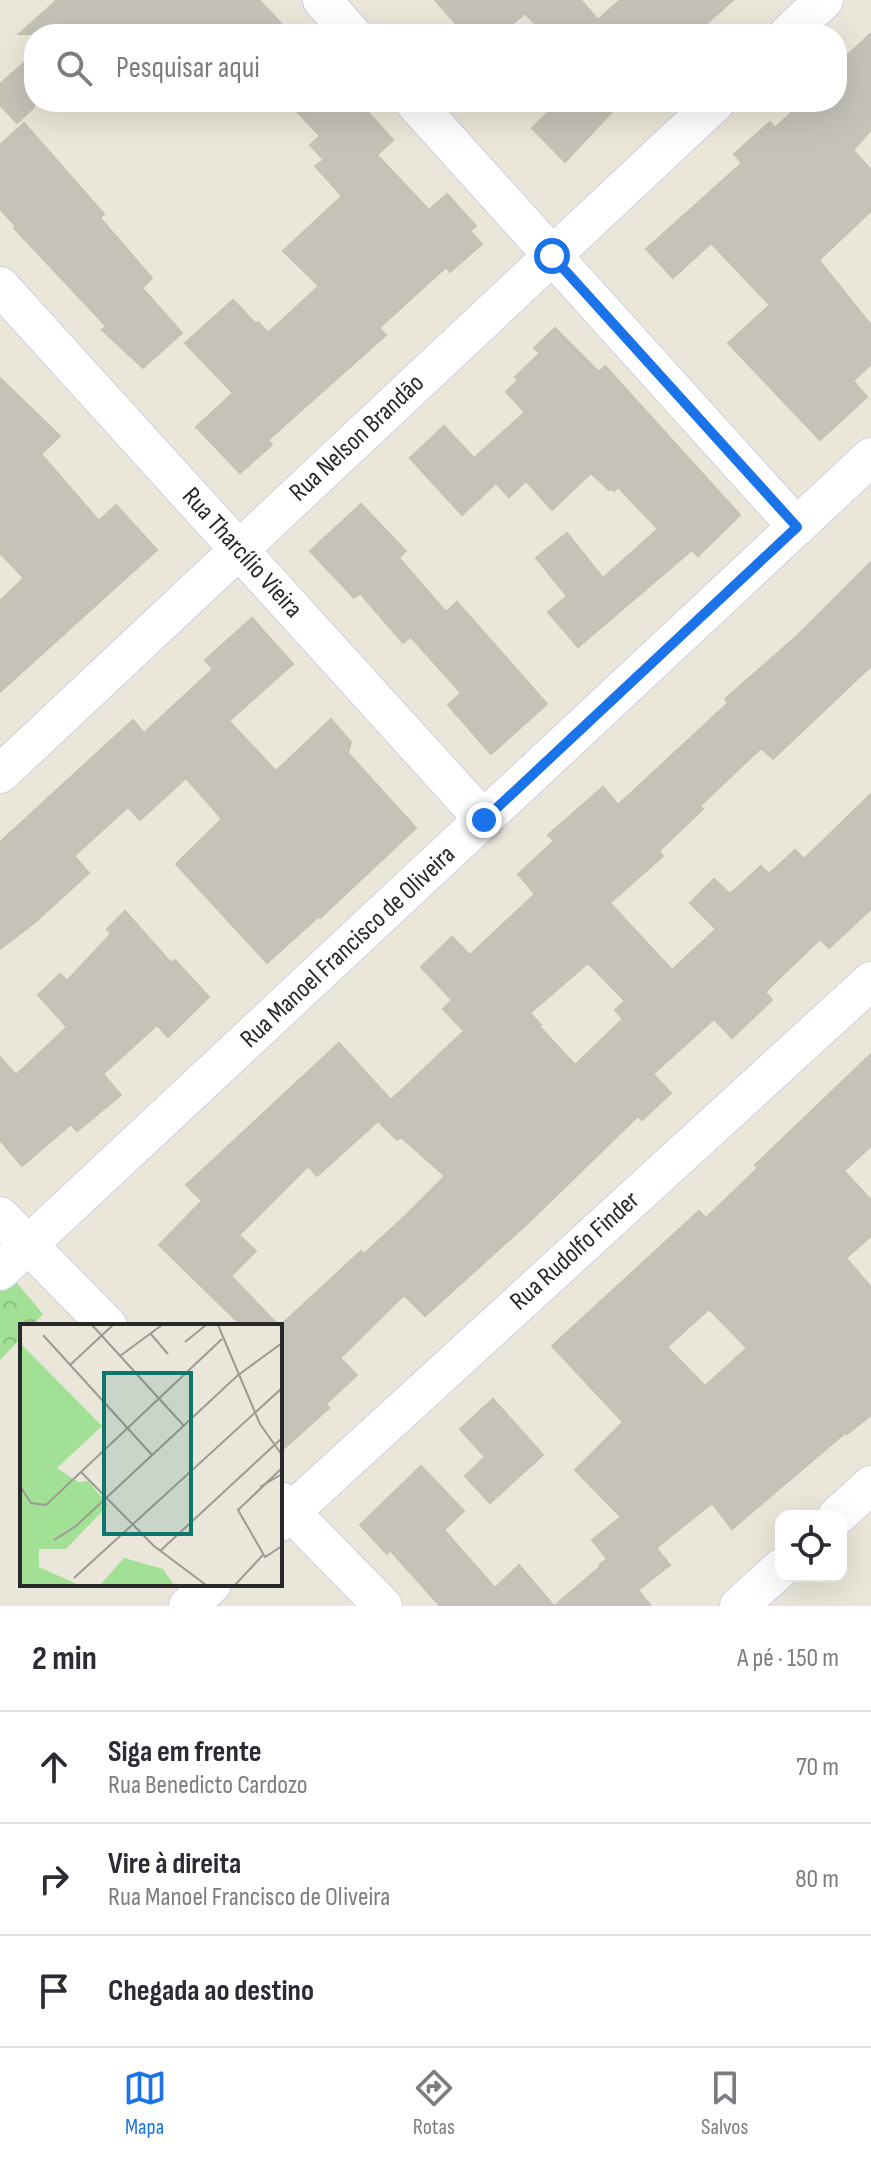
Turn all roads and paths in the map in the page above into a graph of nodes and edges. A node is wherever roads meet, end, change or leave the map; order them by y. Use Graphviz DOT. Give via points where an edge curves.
graph roads {
  1 [pos="322,0"];
  2 [pos="824,0"];
  3 [pos="343,24"];
  4 [pos="799,24"];
  5 [pos="423,112"];
  6 [pos="705,112"];
  7 [pos="552,256"];
  8 [pos="0,286"];
  9 [pos="871,457"];
  10 [pos="797,527"];
  11 [pos="239,549"];
  12 [pos="0,774"];
  13 [pos="484,820"];
  14 [pos="871,981"];
  15 [pos="0,1216"];
  16 [pos="28,1245"];
  17 [pos="0,1271"];
  18 [pos="106,1324"];
  19 [pos="871,1485"];
  20 [pos="844,1510"];
  21 [pos="284,1512"];
  22 [pos="775,1573"];
  23 [pos="210,1586"];
  24 [pos="188,1606"];
  25 [pos="383,1606"];
  26 [pos="739,1606"];
  1 -- 3 [label="street"];
  2 -- 4 [label="street"];
  5 -- 7 [label="street"];
  6 -- 7 [label="street, Rua Nelson Brandão"];
  7 -- 10 [label="street"];
  7 -- 11 [label="street, Rua Nelson Brandão"];
  8 -- 11 [label="street, Rua Tharcílio Vieira"];
  9 -- 10 [label="street, Rua Manoel Francisco de Oliveira"];
  10 -- 13 [label="street, Rua Manoel Francisco de Oliveira"];
  11 -- 12 [label="street, Rua Nelson Brandão"];
  11 -- 13 [label="street, Rua Tharcílio Vieira"];
  13 -- 16 [label="street, Rua Manoel Francisco de Oliveira"];
  14 -- 21 [label="street, Rua Rudolfo Finder"];
  15 -- 16 [label="street"];
  16 -- 17 [label="street, Rua Manoel Francisco de Oliveira"];
  16 -- 18 [label="street"];
  19 -- 20 [label="street"];
  21 -- 25 [label="street"];
  22 -- 26 [label="street"];
  23 -- 24 [label="street"];
}
